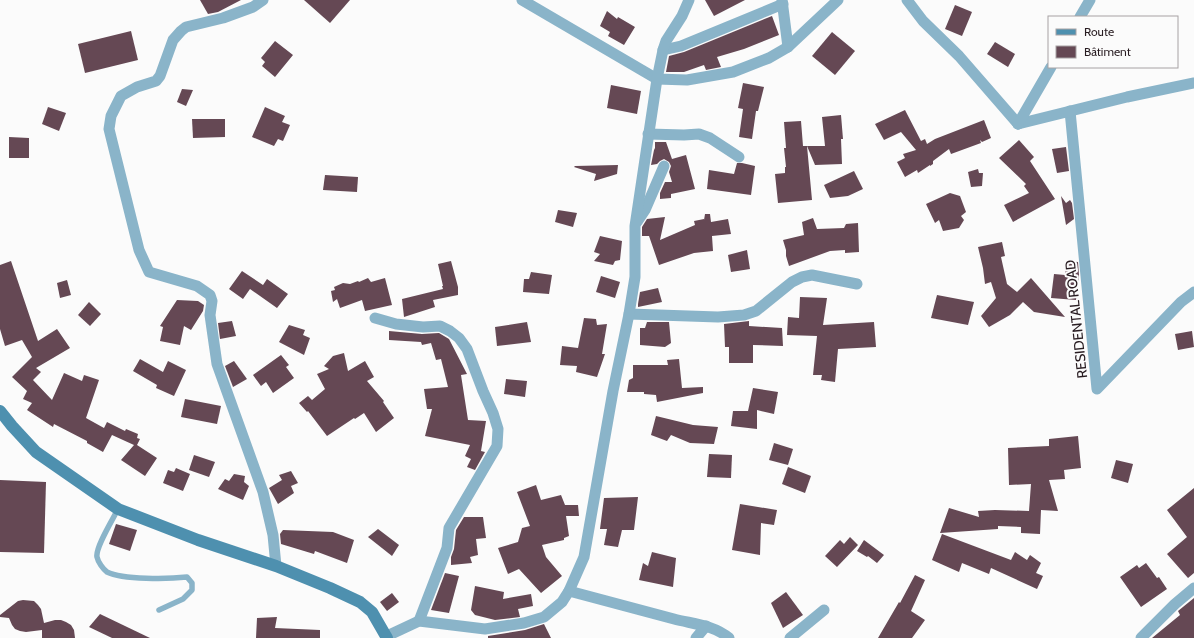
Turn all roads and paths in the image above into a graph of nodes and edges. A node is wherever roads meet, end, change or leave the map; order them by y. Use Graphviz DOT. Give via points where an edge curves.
graph roads {
  1 [pos="263,0"];
  2 [pos="522,0"];
  3 [pos="689,0"];
  4 [pos="838,0"];
  5 [pos="907,0"];
  6 [pos="1090,0"];
  7 [pos="783,2"];
  8 [pos="1081,16"];
  9 [pos="788,47"];
  10 [pos="663,50"];
  11 [pos="1049,68"];
  12 [pos="657,79"];
  13 [pos="1194,83"];
  14 [pos="1070,111"];
  15 [pos="1018,124"];
  16 [pos="648,134"];
  17 [pos="739,157"];
  18 [pos="664,166"];
  19 [pos="635,226"];
  20 [pos="857,284"];
  21 [pos="1194,292"];
  22 [pos="629,314"];
  23 [pos="375,318"];
  24 [pos="0,411"];
  25 [pos="118,509"];
  26 [pos="276,566"];
  27 [pos="1194,588"];
  28 [pos="569,591"];
  29 [pos="160,610"];
  30 [pos="824,610"];
  31 [pos="419,621"];
  32 [pos="706,626"];
  33 [pos="387,637"];
  34 [pos="696,638"];
  35 [pos="729,638"];
  36 [pos="790,638"];
  37 [pos="1140,638"];
  1 -- 26 [label="street" via="253,7 186,27 181,31 173,40 156,82 137,87 121,96 111,116 109,129 139,250 149,272 197,286 210,295 216,364 263,492 273,535"];
  2 -- 12 [label="street"];
  3 -- 10 [label="street"];
  4 -- 9 [label="street"];
  5 -- 15 [label="street" via="923,21 959,56"];
  6 -- 8 [label="street"];
  7 -- 9 [label="street"];
  7 -- 10 [label="street" via="681,46"];
  9 -- 12 [label="street" via="769,58 733,72 687,80"];
  10 -- 12 [label="street"];
  11 -- 15 [label="street"];
  12 -- 16 [label="street"];
  13 -- 14 [label="street"];
  14 -- 15 [label="street"];
  14 -- 21 [label="street, RESIDENTAL ROAD" via="1098,389 1181,302"];
  16 -- 17 [label="street" via="699,134 710,138"];
  16 -- 19 [label="street"];
  18 -- 19 [label="street" via="645,210"];
  19 -- 22 [label="street" via="635,277"];
  20 -- 22 [label="street" via="812,275 802,277 756,311 744,315 718,317"];
  22 -- 28 [label="street" via="584,557"];
  23 -- 31 [label="street" via="396,324 440,326 459,338 467,349 498,429 497,446 449,528 447,548"];
  24 -- 25 [label="street" via="36,452"];
  25 -- 26 [label="street" via="198,540"];
  25 -- 29 [label="lane" via="97,549 97,557 106,571 120,576 168,579 187,577 192,583 192,590 183,599"];
  26 -- 33 [label="street" via="360,602 372,612"];
  27 -- 37 [label="street"];
  28 -- 31 [label="street" via="562,602 544,616 524,623 485,629"];
  28 -- 32 [label="street"];
  30 -- 36 [label="street"];
  31 -- 33 [label="street"];
  32 -- 34 [label="street"];
  32 -- 35 [label="street" via="721,631"];
}
